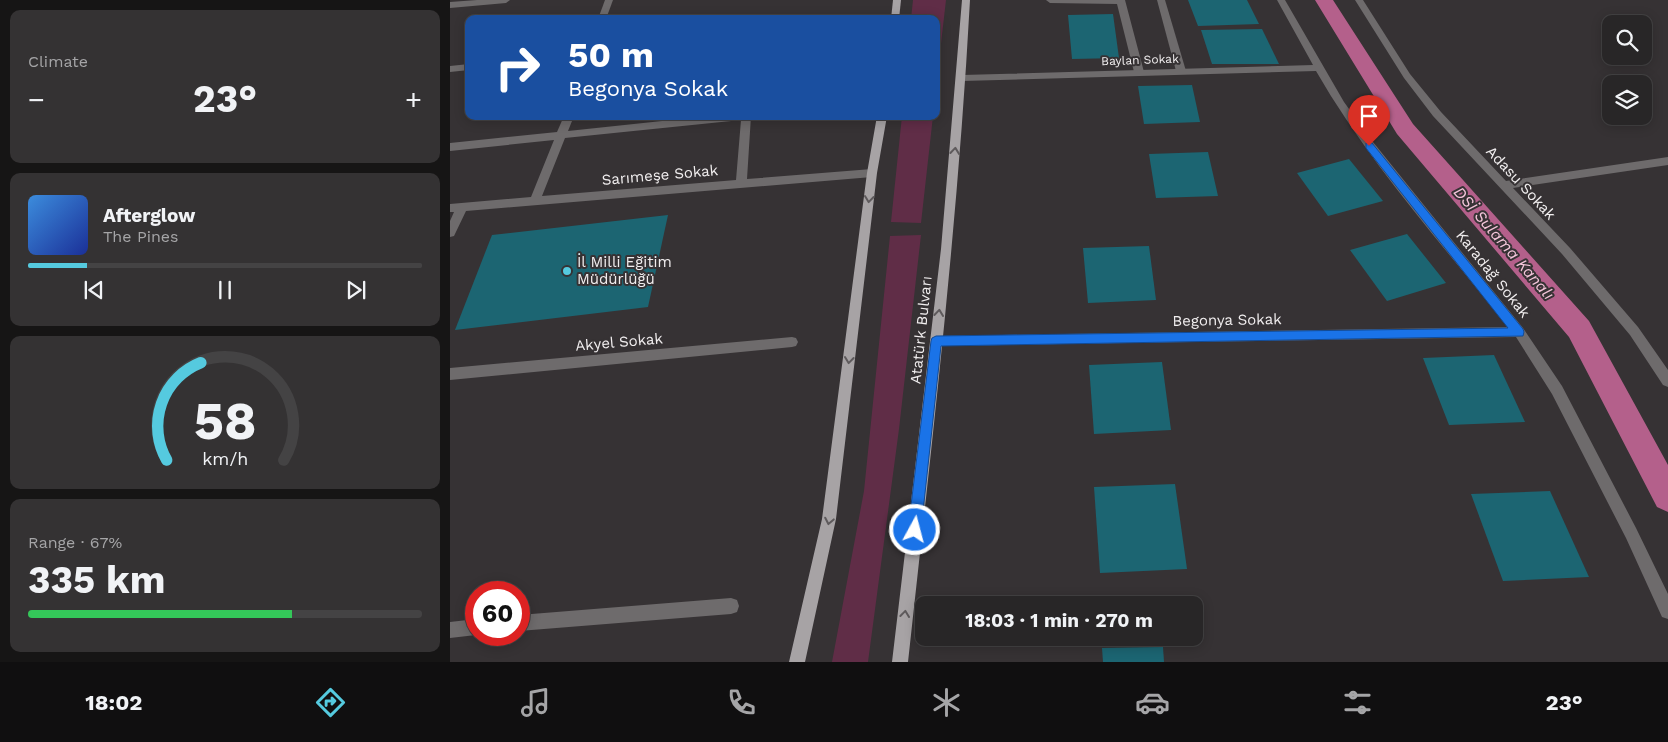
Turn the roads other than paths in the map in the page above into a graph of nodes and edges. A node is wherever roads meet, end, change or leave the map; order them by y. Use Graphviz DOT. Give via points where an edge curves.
graph roads {
  1 [pos="506,0"];
  2 [pos="609,0"];
  3 [pos="897,0"];
  4 [pos="966,0"];
  5 [pos="1050,0"];
  6 [pos="1161,0"];
  7 [pos="1281,0"];
  8 [pos="1359,0"];
  9 [pos="450,5"];
  10 [pos="603,15"];
  11 [pos="895,15"];
  12 [pos="465,67"];
  13 [pos="450,68"];
  14 [pos="1319,68"];
  15 [pos="1181,71"];
  16 [pos="1139,72"];
  17 [pos="962,78"];
  18 [pos="568,120"];
  19 [pos="708,120"];
  20 [pos="745,120"];
  21 [pos="881,120"];
  22 [pos="562,136"];
  23 [pos="450,147"];
  24 [pos="1668,161"];
  25 [pos="872,173"];
  26 [pos="741,183"];
  27 [pos="1503,185"];
  28 [pos="535,201"];
  29 [pos="462,207"];
  30 [pos="450,208"];
  31 [pos="450,233"];
  32 [pos="1519,332"];
  33 [pos="936,341"];
  34 [pos="792,342"];
  35 [pos="450,374"];
  36 [pos="1668,381"];
  37 [pos="731,606"];
  38 [pos="1668,611"];
  39 [pos="530,622"];
  40 [pos="465,628"];
  41 [pos="450,630"];
  42 [pos="797,662"];
  43 [pos="900,662"];
  1 -- 9 [label="street"];
  2 -- 10 [label="street"];
  3 -- 11 [label="main road"];
  4 -- 17 [label="main road, Atatürk Bulvarı"];
  5 -- 16 [label="street" via="1121,1"];
  6 -- 15 [label="street"];
  7 -- 14 [label="street, Karadağ Sokak"];
  8 -- 27 [label="street, Adasu Sokak" via="1407,76 1437,114"];
  12 -- 13 [label="street"];
  14 -- 15 [label="street, Baylan Sokak"];
  14 -- 32 [label="street, Karadağ Sokak" via="1369,146"];
  15 -- 16 [label="street, Baylan Sokak"];
  16 -- 17 [label="street, Baylan Sokak"];
  33 -- 17 [label="main road, Atatürk Bulvarı, one-way"];
  18 -- 22 [label="street"];
  19 -- 22 [label="street"];
  20 -- 26 [label="street"];
  21 -- 25 [label="main road"];
  22 -- 23 [label="street"];
  22 -- 28 [label="street"];
  24 -- 27 [label="street"];
  25 -- 26 [label="street, Sarımeşe Sokak"];
  25 -- 42 [label="main road, one-way" via="829,519"];
  26 -- 28 [label="street, Sarımeşe Sokak"];
  27 -- 36 [label="street, Adasu Sokak" via="1634,331"];
  28 -- 29 [label="street, Sarımeşe Sokak"];
  29 -- 30 [label="street, Sarımeşe Sokak"];
  29 -- 31 [label="street"];
  32 -- 33 [label="street, Begonya Sokak"];
  32 -- 38 [label="street, Karadağ Sokak" via="1557,390"];
  43 -- 33 [label="main road, Atatürk Bulvarı, one-way"];
  34 -- 35 [label="street, Akyel Sokak"];
  37 -- 39 [label="street"];
  40 -- 41 [label="street"];
}
